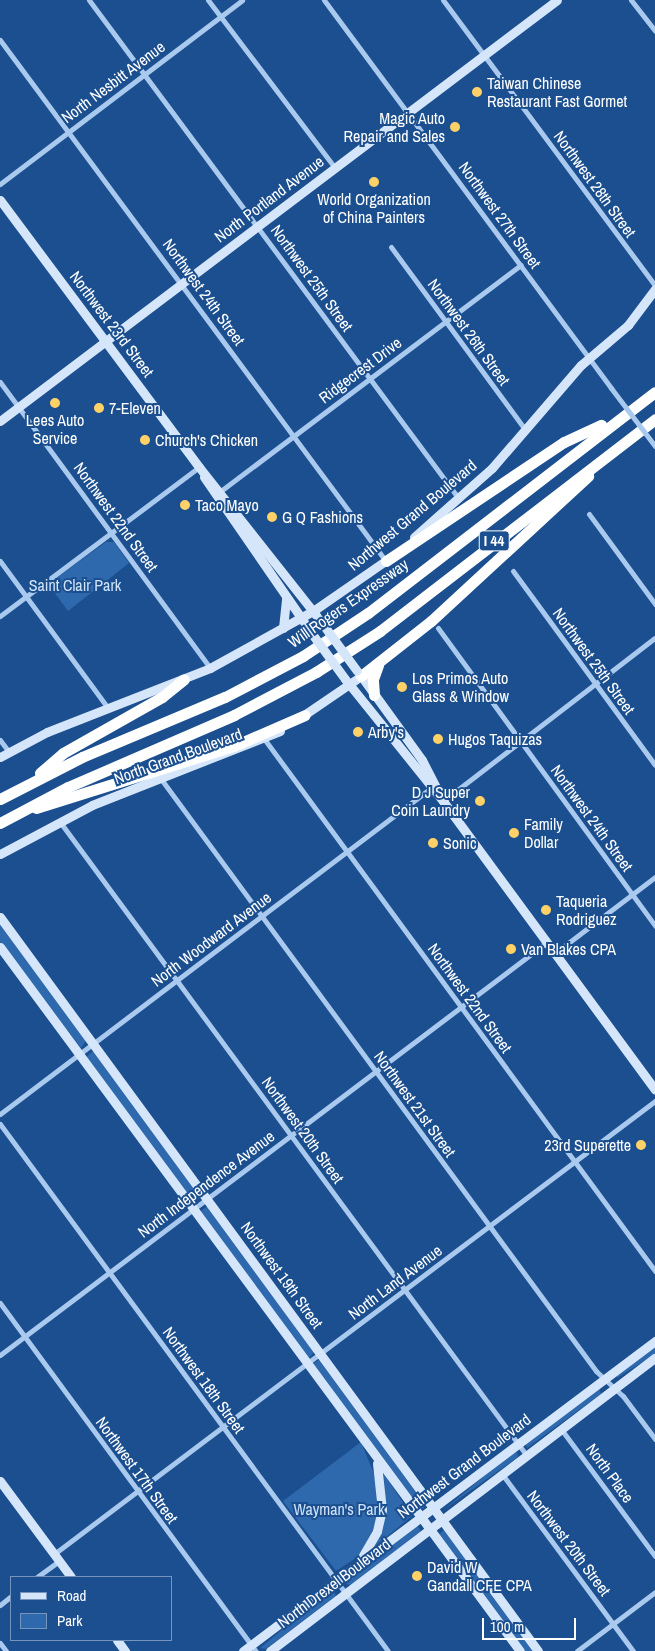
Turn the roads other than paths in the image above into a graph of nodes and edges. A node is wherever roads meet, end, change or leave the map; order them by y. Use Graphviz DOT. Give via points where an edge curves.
graph roads {
  1 [pos="89,0"];
  2 [pos="208,0"];
  3 [pos="242,0"];
  4 [pos="324,0"];
  5 [pos="443,0"];
  6 [pos="557,0"];
  7 [pos="631,0"];
  8 [pos="220,16"];
  9 [pos="655,32"];
  10 [pos="0,40"];
  11 [pos="484,55"];
  12 [pos="144,74"];
  13 [pos="409,112"];
  14 [pos="69,131"];
  15 [pos="335,168"];
  16 [pos="0,184"];
  17 [pos="0,200"];
  18 [pos="258,226"];
  19 [pos="391,247"];
  20 [pos="521,265"];
  21 [pos="183,283"];
  22 [pos="655,285"];
  23 [pos="655,289"];
  24 [pos="446,322"];
  25 [pos="106,341"];
  26 [pos="589,358"];
  27 [pos="370,378"];
  28 [pos="0,382"];
  29 [pos="655,392"];
  30 [pos="18,407"];
  31 [pos="618,417"];
  32 [pos="655,419"];
  33 [pos="0,421"];
  34 [pos="526,432"];
  35 [pos="636,432"];
  36 [pos="294,436"];
  37 [pos="655,446"];
  38 [pos="199,467"];
  39 [pos="217,493"];
  40 [pos="459,499"];
  41 [pos="589,514"];
  42 [pos="112,533"];
  43 [pos="0,561"];
  44 [pos="386,561"];
  45 [pos="513,571"];
  46 [pos="26,596"];
  47 [pos="286,598"];
  48 [pos="655,604"];
  49 [pos="316,615"];
  50 [pos="0,616"];
  51 [pos="301,619"];
  52 [pos="282,628"];
  53 [pos="438,628"];
  54 [pos="655,638"];
  55 [pos="379,664"];
  56 [pos="210,668"];
  57 [pos="359,674"];
  58 [pos="184,679"];
  59 [pos="348,682"];
  60 [pos="595,684"];
  61 [pos="374,695"];
  62 [pos="108,708"];
  63 [pos="305,715"];
  64 [pos="0,740"];
  65 [pos="265,740"];
  66 [pos="520,742"];
  67 [pos="9,752"];
  68 [pos="0,757"];
  69 [pos="655,765"];
  70 [pos="161,779"];
  71 [pos="25,785"];
  72 [pos="434,786"];
  73 [pos="0,799"];
  74 [pos="443,801"];
  75 [pos="13,815"];
  76 [pos="59,820"];
  77 [pos="0,823"];
  78 [pos="347,851"];
  79 [pos="0,854"];
  80 [pos="655,877"];
  81 [pos="632,895"];
  82 [pos="262,916"];
  83 [pos="0,918"];
  84 [pos="655,926"];
  85 [pos="547,942"];
  86 [pos="0,946"];
  87 [pos="555,953"];
  88 [pos="176,980"];
  89 [pos="461,1007"];
  90 [pos="93,1044"];
  91 [pos="79,1054"];
  92 [pos="375,1070"];
  93 [pos="655,1090"];
  94 [pos="655,1101"];
  95 [pos="0,1114"];
  96 [pos="0,1124"];
  97 [pos="291,1135"];
  98 [pos="574,1161"];
  99 [pos="207,1199"];
  100 [pos="194,1209"];
  101 [pos="490,1226"];
  102 [pos="655,1271"];
  103 [pos="109,1272"];
  104 [pos="404,1290"];
  105 [pos="0,1303"];
  106 [pos="25,1336"];
  107 [pos="655,1341"];
  108 [pos="321,1353"];
  109 [pos="0,1355"];
  110 [pos="655,1358"];
  111 [pos="307,1363"];
  112 [pos="604,1379"];
  113 [pos="615,1388"];
  114 [pos="224,1429"];
  115 [pos="562,1429"];
  116 [pos="655,1439"];
  117 [pos="518,1444"];
  118 [pos="372,1452"];
  119 [pos="527,1456"];
  120 [pos="502,1474"];
  121 [pos="0,1481"];
  122 [pos="139,1493"];
  123 [pos="434,1508"];
  124 [pos="420,1518"];
  125 [pos="442,1520"];
  126 [pos="430,1529"];
  127 [pos="655,1556"];
  128 [pos="57,1557"];
  129 [pos="355,1566"];
  130 [pos="38,1576"];
  131 [pos="70,1576"];
  132 [pos="336,1580"];
  133 [pos="655,1592"];
  134 [pos="346,1594"];
  135 [pos="10,1597"];
  136 [pos="0,1605"];
  137 [pos="613,1624"];
  138 [pos="0,1643"];
  139 [pos="254,1648"];
  140 [pos="6,1651"];
  141 [pos="243,1651"];
  142 [pos="270,1651"];
  143 [pos="388,1651"];
  144 [pos="520,1651"];
  145 [pos="538,1651"];
  146 [pos="577,1651"];
  147 [pos="633,1651"];
  1 -- 12 [label="street, Northwest 25th Street"];
  2 -- 8 [label="street"];
  3 -- 8 [label="street, North Nesbitt Avenue"];
  4 -- 13 [label="street, Northwest 27th Street"];
  5 -- 11 [label="street, Northwest 28th Street"];
  6 -- 11 [label="street, North Portland Avenue"];
  7 -- 9 [label="street"];
  8 -- 12 [label="street, North Nesbitt Avenue"];
  8 -- 15 [label="street"];
  10 -- 14 [label="street, Northwest 24th Street"];
  11 -- 13 [label="street, North Portland Avenue"];
  11 -- 22 [label="street, Northwest 28th Street"];
  12 -- 14 [label="street, North Nesbitt Avenue"];
  12 -- 18 [label="street, Northwest 25th Street"];
  13 -- 15 [label="street, North Portland Avenue"];
  13 -- 20 [label="street, Northwest 27th Street"];
  14 -- 16 [label="street, North Nesbitt Avenue"];
  14 -- 21 [label="street, Northwest 24th Street"];
  15 -- 18 [label="street, North Portland Avenue"];
  17 -- 25 [label="street, Northwest 23rd Street"];
  18 -- 21 [label="street, North Portland Avenue"];
  18 -- 27 [label="street, Northwest 25th Street"];
  19 -- 24 [label="street, Northwest 26th Street"];
  20 -- 24 [label="street, Ridgecrest Drive"];
  20 -- 26 [label="street, Northwest 27th Street"];
  21 -- 25 [label="street, North Portland Avenue"];
  21 -- 36 [label="street, Northwest 24th Street"];
  23 -- 26 [label="street, Northwest Grand Boulevard" via="628,325"];
  24 -- 27 [label="street, Ridgecrest Drive"];
  24 -- 34 [label="street, Northwest 26th Street"];
  25 -- 30 [label="street, North Portland Avenue"];
  25 -- 38 [label="street, Northwest 23rd Street"];
  26 -- 34 [label="street, Northwest Grand Boulevard"];
  26 -- 37 [label="street, Northwest 27th Street, bridge"];
  27 -- 36 [label="street, Ridgecrest Drive"];
  27 -- 40 [label="street, Northwest 25th Street"];
  28 -- 30 [label="street, Northwest 22nd Street"];
  29 -- 31 [label="highway, Will Rogers Expressway / I 44"];
  30 -- 33 [label="street, North Portland Avenue"];
  30 -- 42 [label="street, Northwest 22nd Street"];
  31 -- 44 [label="highway" via="564,442"];
  31 -- 71 [label="highway, Will Rogers Expressway / I 44" via="376,607 304,656 225,696"];
  32 -- 35 [label="highway, I 44"];
  34 -- 40 [label="street, Northwest Grand Boulevard"];
  35 -- 55 [label="highway"];
  35 -- 75 [label="highway, I 44" via="380,631 316,672 234,715 96,773"];
  36 -- 39 [label="street, Ridgecrest Drive"];
  36 -- 44 [label="street, Northwest 24th Street"];
  38 -- 39 [label="street, Northwest 23rd Street"];
  38 -- 42 [label="street"];
  39 -- 47 [label="street, Northwest 23rd Street"];
  39 -- 49 [label="street, Northwest 23rd Street"];
  40 -- 44 [label="street, Northwest Grand Boulevard"];
  41 -- 48 [label="street"];
  42 -- 46 [label="street"];
  42 -- 56 [label="street, Northwest 22nd Street"];
  43 -- 46 [label="street"];
  44 -- 49 [label="street, Northwest Grand Boulevard"];
  45 -- 60 [label="street, Northwest 25th Street"];
  46 -- 50 [label="street"];
  46 -- 62 [label="street"];
  47 -- 51 [label="street, Northwest 23rd Street"];
  47 -- 52 [label="street"];
  49 -- 51 [label="street, Northwest Grand Boulevard"];
  49 -- 57 [label="street, Northwest 23rd Street, bridge"];
  51 -- 52 [label="street, Northwest Grand Boulevard"];
  51 -- 59 [label="street, Northwest 23rd Street, bridge"];
  52 -- 56 [label="street, Northwest Grand Boulevard"];
  53 -- 66 [label="street, Northwest 24th Street"];
  54 -- 60 [label="street"];
  55 -- 57 [label="highway"];
  55 -- 61 [label="highway" via="373,679"];
  56 -- 58 [label="street, Northwest Grand Boulevard"];
  57 -- 59 [label="street, North Grand Boulevard"];
  57 -- 61 [label="street, Northwest 23rd Street"];
  58 -- 62 [label="street, Northwest Grand Boulevard"];
  58 -- 71 [label="highway" via="162,697 63,753"];
  59 -- 63 [label="street, North Grand Boulevard"];
  59 -- 72 [label="street, Northwest 23rd Street"];
  60 -- 66 [label="street"];
  60 -- 69 [label="street, Northwest 25th Street"];
  61 -- 72 [label="street, Northwest 23rd Street"];
  62 -- 67 [label="street, Northwest Grand Boulevard"];
  63 -- 65 [label="street, North Grand Boulevard"];
  63 -- 75 [label="highway" via="234,746"];
  64 -- 67 [label="street"];
  65 -- 70 [label="street, North Grand Boulevard"];
  65 -- 78 [label="street, Northwest 22nd Street"];
  66 -- 74 [label="street"];
  66 -- 81 [label="street, Northwest 24th Street"];
  67 -- 68 [label="street, Northwest Grand Boulevard"];
  70 -- 76 [label="street, North Grand Boulevard"];
  70 -- 82 [label="street, Northwest 21st Street"];
  71 -- 73 [label="highway, Will Rogers Expressway / I 44"];
  72 -- 74 [label="street, Northwest 23rd Street"];
  72 -- 78 [label="street, North Woodward Avenue"];
  74 -- 85 [label="street, Northwest 23rd Street"];
  75 -- 77 [label="highway, I 44"];
  76 -- 79 [label="street, North Grand Boulevard"];
  76 -- 88 [label="street, Northwest 20th Street"];
  78 -- 82 [label="street, North Woodward Avenue"];
  78 -- 89 [label="street, Northwest 22nd Street"];
  80 -- 81 [label="street"];
  81 -- 84 [label="street, Northwest 24th Street"];
  81 -- 87 [label="street"];
  82 -- 88 [label="street, North Woodward Avenue"];
  82 -- 92 [label="street, Northwest 21st Street"];
  83 -- 90 [label="street, Northwest 19th Street"];
  85 -- 87 [label="street, Northwest 23rd Street"];
  85 -- 89 [label="street, North Independence Avenue"];
  86 -- 91 [label="street, Northwest 19th Street"];
  87 -- 93 [label="street, Northwest 23rd Street"];
  88 -- 90 [label="street, North Woodward Avenue"];
  88 -- 97 [label="street, Northwest 20th Street"];
  89 -- 92 [label="street, North Independence Avenue"];
  89 -- 98 [label="street, Northwest 22nd Street"];
  90 -- 91 [label="street, North Woodward Avenue"];
  90 -- 99 [label="street, Northwest 19th Street"];
  91 -- 95 [label="street, North Woodward Avenue"];
  91 -- 100 [label="street, Northwest 19th Street"];
  92 -- 97 [label="street, North Independence Avenue"];
  92 -- 101 [label="street, Northwest 21st Street"];
  94 -- 98 [label="street, North Land Avenue"];
  96 -- 103 [label="street, Northwest 18th Street"];
  97 -- 99 [label="street, North Independence Avenue"];
  97 -- 104 [label="street, Northwest 20th Street"];
  98 -- 101 [label="street, North Land Avenue"];
  98 -- 102 [label="street, Northwest 22nd Street"];
  99 -- 100 [label="street, North Independence Avenue"];
  99 -- 108 [label="street, Northwest 19th Street"];
  100 -- 103 [label="street, North Independence Avenue"];
  100 -- 111 [label="street, Northwest 19th Street"];
  101 -- 104 [label="street, North Land Avenue"];
  101 -- 112 [label="street, Northwest 21st Street"];
  103 -- 106 [label="street, North Independence Avenue"];
  103 -- 114 [label="street, Northwest 18th Street"];
  104 -- 108 [label="street, North Land Avenue"];
  104 -- 117 [label="street, Northwest 20th Street"];
  105 -- 106 [label="street, Northwest 17th Street"];
  106 -- 109 [label="street, North Independence Avenue"];
  106 -- 122 [label="street, Northwest 17th Street"];
  107 -- 112 [label="street, Northwest Grand Boulevard"];
  108 -- 111 [label="street, North Land Avenue"];
  108 -- 123 [label="street, Northwest 19th Street"];
  110 -- 113 [label="street, North Drexel Boulevard"];
  111 -- 114 [label="street, North Land Avenue"];
  111 -- 118 [label="street, Northwest 19th Street"];
  112 -- 113 [label="street, Northwest 21st Street"];
  112 -- 117 [label="street, Northwest Grand Boulevard"];
  113 -- 115 [label="street, North Drexel Boulevard"];
  113 -- 116 [label="street, Northwest 21st Street"];
  114 -- 122 [label="street, North Land Avenue"];
  114 -- 132 [label="street, Northwest 18th Street"];
  115 -- 119 [label="street, North Drexel Boulevard"];
  115 -- 127 [label="street, North Place"];
  117 -- 119 [label="street, Northwest 20th Street"];
  117 -- 123 [label="street, Northwest Grand Boulevard"];
  118 -- 124 [label="street, Northwest 19th Street"];
  118 -- 129 [label="street" via="380,1475 382,1510 373,1540"];
  119 -- 120 [label="street, North Drexel Boulevard"];
  120 -- 125 [label="street, North Drexel Boulevard"];
  120 -- 137 [label="street, Northwest 20th Street"];
  121 -- 128 [label="street"];
  122 -- 128 [label="street, North Land Avenue"];
  122 -- 139 [label="street, Northwest 17th Street"];
  123 -- 124 [label="street, Northwest Grand Boulevard"];
  123 -- 125 [label="street, Northwest 19th Street"];
  124 -- 126 [label="street, Northwest 19th Street"];
  124 -- 129 [label="street, Northwest Grand Boulevard"];
  125 -- 126 [label="street, North Drexel Boulevard"];
  125 -- 145 [label="street, Northwest 19th Street"];
  126 -- 134 [label="street, North Drexel Boulevard"];
  126 -- 144 [label="street, Northwest 19th Street"];
  128 -- 130 [label="street, North Land Avenue"];
  128 -- 131 [label="street"];
  129 -- 132 [label="street, Northwest Grand Boulevard"];
  132 -- 134 [label="street, Northwest 18th Street"];
  132 -- 139 [label="street, Northwest Grand Boulevard"];
  133 -- 137 [label="street"];
  134 -- 142 [label="street, North Drexel Boulevard"];
  134 -- 143 [label="street, Northwest 18th Street"];
  135 -- 136 [label="street"];
  137 -- 146 [label="street"];
  137 -- 147 [label="street, Northwest 20th Street"];
  138 -- 140 [label="street"];
  139 -- 141 [label="street, Northwest Grand Boulevard"];
}
